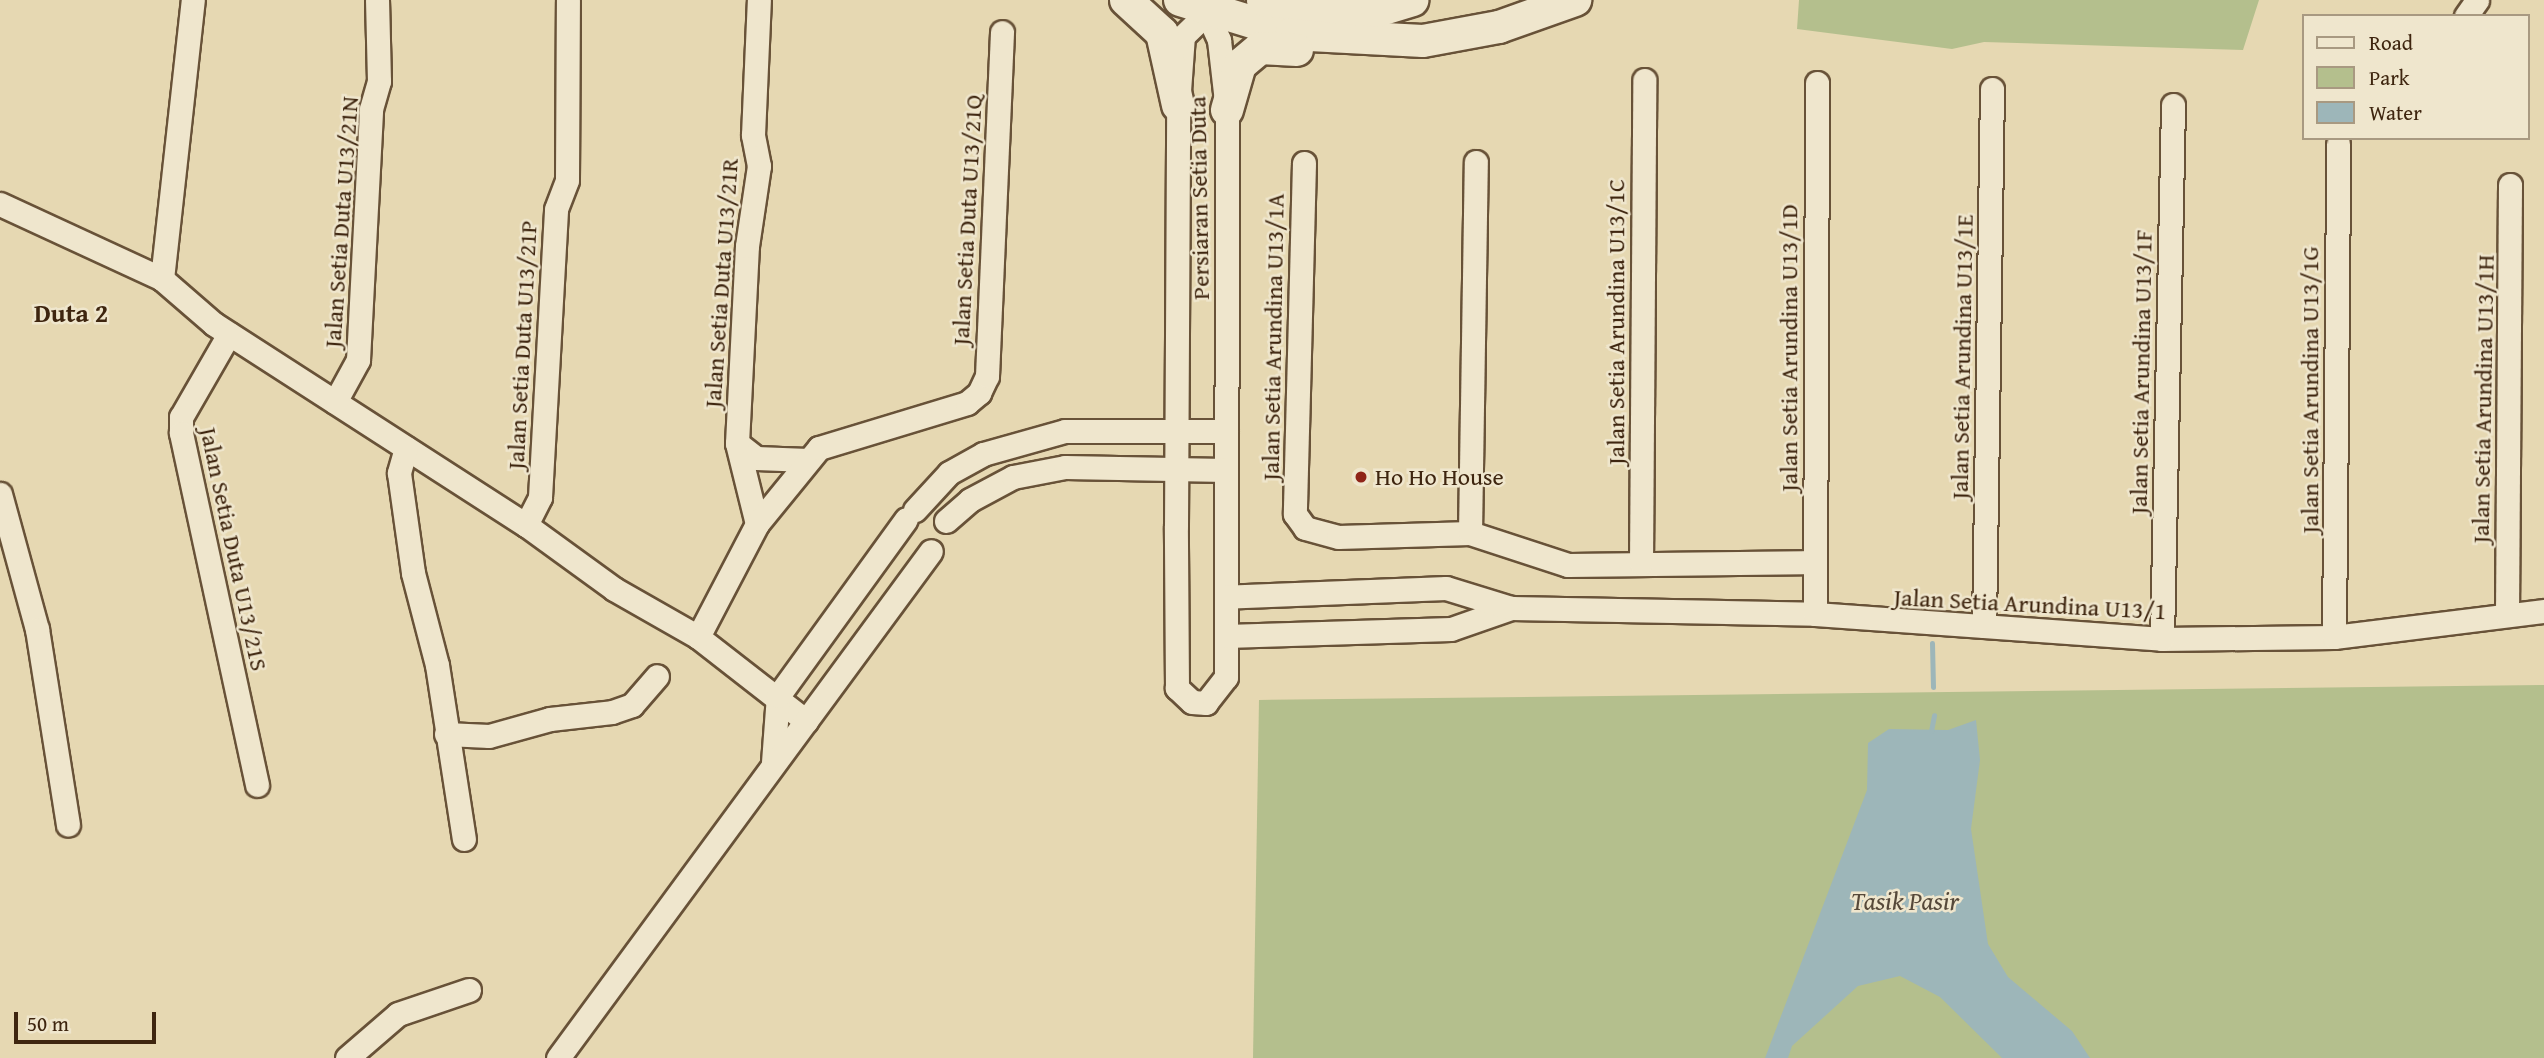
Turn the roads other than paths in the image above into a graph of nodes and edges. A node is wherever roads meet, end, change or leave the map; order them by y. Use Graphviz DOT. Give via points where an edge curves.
graph roads {
  1 [pos="193,0"];
  2 [pos="377,0"];
  3 [pos="568,0"];
  4 [pos="759,0"];
  5 [pos="1126,0"];
  6 [pos="1238,0"];
  7 [pos="1263,0"];
  8 [pos="1412,0"];
  9 [pos="1576,0"];
  10 [pos="1196,4"];
  11 [pos="1002,32"];
  12 [pos="1368,40"];
  13 [pos="1644,80"];
  14 [pos="1817,83"];
  15 [pos="1992,89"];
  16 [pos="1178,105"];
  17 [pos="2173,105"];
  18 [pos="1227,110"];
  19 [pos="2338,144"];
  20 [pos="1476,162"];
  21 [pos="1304,163"];
  22 [pos="2510,185"];
  23 [pos="0,204"];
  24 [pos="162,279"];
  25 [pos="229,334"];
  26 [pos="335,402"];
  27 [pos="1176,431"];
  28 [pos="1226,431"];
  29 [pos="737,443"];
  30 [pos="406,448"];
  31 [pos="808,460"];
  32 [pos="1176,469"];
  33 [pos="1226,470"];
  34 [pos="0,494"];
  35 [pos="911,514"];
  36 [pos="946,521"];
  37 [pos="757,524"];
  38 [pos="526,525"];
  39 [pos="1470,533"];
  40 [pos="931,551"];
  41 [pos="1814,562"];
  42 [pos="1641,563"];
  43 [pos="1226,597"];
  44 [pos="1511,608"];
  45 [pos="2544,611"];
  46 [pos="1815,614"];
  47 [pos="2507,615"];
  48 [pos="1984,626"];
  49 [pos="1226,636"];
  50 [pos="698,637"];
  51 [pos="2334,637"];
  52 [pos="2162,639"];
  53 [pos="657,676"];
  54 [pos="778,696"];
  55 [pos="806,721"];
  56 [pos="446,734"];
  57 [pos="773,762"];
  58 [pos="257,785"];
  59 [pos="68,825"];
  60 [pos="464,839"];
  61 [pos="469,990"];
  62 [pos="347,1058"];
  63 [pos="558,1058"];
  1 -- 24 [label="street"];
  2 -- 26 [label="street, Jalan Setia Duta U13/21N" via="381,44 370,110 358,360"];
  3 -- 38 [label="street, Jalan Setia Duta U13/21P" via="567,180 556,209 540,497"];
  4 -- 29 [label="street, Jalan Setia Duta U13/21R" via="752,135 759,166 747,246"];
  5 -- 16 [label="main road" via="1162,33"];
  6 -- 10 [label="main road"];
  7 -- 8 [label="main road" via="1377,12"];
  9 -- 12 [label="main road" via="1499,27 1423,41"];
  10 -- 12 [label="main road" via="1291,34"];
  10 -- 16 [label="street, Persiaran Setia Duta" via="1183,36"];
  10 -- 18 [label="street, Persiaran Setia Duta" via="1219,40"];
  11 -- 31 [label="street, Jalan Setia Duta U13/21Q" via="987,376 967,403 819,448"];
  12 -- 18 [label="main road" via="1314,50 1260,48 1240,65"];
  13 -- 42 [label="street, Jalan Setia Arundina U13/1C"];
  14 -- 41 [label="street, Jalan Setia Arundina U13/1D"];
  15 -- 48 [label="street, Jalan Setia Arundina U13/1E"];
  16 -- 27 [label="street, Persiaran Setia Duta"];
  17 -- 52 [label="street, Jalan Setia Arundina U13/1F"];
  18 -- 28 [label="street, Persiaran Setia Duta"];
  19 -- 51 [label="street, Jalan Setia Arundina U13/1G"];
  20 -- 39 [label="street"];
  21 -- 39 [label="street, Jalan Setia Arundina U13/1A" via="1295,514 1320,535"];
  22 -- 47 [label="street, Jalan Setia Arundina U13/1H"];
  23 -- 24 [label="street"];
  24 -- 25 [label="street"];
  25 -- 26 [label="street"];
  25 -- 58 [label="street, Jalan Setia Duta U13/21S" via="181,417 181,433"];
  26 -- 30 [label="street"];
  27 -- 28 [label="street"];
  27 -- 32 [label="street, Persiaran Setia Duta"];
  27 -- 35 [label="street" via="1065,431 993,451 949,473"];
  28 -- 33 [label="street, Persiaran Setia Duta"];
  29 -- 31 [label="street, Jalan Setia Duta U13/21R" via="756,458"];
  29 -- 37 [label="street, Jalan Setia Duta U13/21R"];
  30 -- 38 [label="street"];
  30 -- 56 [label="street" via="399,473"];
  31 -- 37 [label="street"];
  32 -- 33 [label="street"];
  32 -- 36 [label="street" via="1065,467 1013,477 970,500"];
  32 -- 49 [label="street, Persiaran Setia Duta" via="1177,688 1192,702 1206,703 1222,688"];
  33 -- 43 [label="street, Persiaran Setia Duta"];
  34 -- 59 [label="street" via="37,629"];
  35 -- 36 [label="street" via="939,511"];
  35 -- 40 [label="street" via="908,543"];
  35 -- 54 [label="street"];
  36 -- 40 [label="street" via="947,534"];
  37 -- 50 [label="street"];
  38 -- 50 [label="street" via="614,589"];
  39 -- 42 [label="street" via="1568,565"];
  40 -- 55 [label="street"];
  41 -- 42 [label="street"];
  41 -- 46 [label="street, Jalan Setia Arundina U13/1D"];
  43 -- 44 [label="street" via="1446,588"];
  43 -- 49 [label="street, Persiaran Setia Duta"];
  44 -- 46 [label="street, Jalan Setia Arundina U13/1"];
  44 -- 49 [label="street" via="1451,629"];
  45 -- 47 [label="street, Jalan Setia Arundina U13/1"];
  46 -- 48 [label="street, Jalan Setia Arundina U13/1"];
  47 -- 51 [label="street, Jalan Setia Arundina U13/1"];
  48 -- 52 [label="street, Jalan Setia Arundina U13/1"];
  50 -- 54 [label="street"];
  51 -- 52 [label="street, Jalan Setia Arundina U13/1"];
  53 -- 56 [label="street" via="632,705 612,712 550,719 489,736"];
  54 -- 55 [label="street"];
  54 -- 57 [label="street"];
  55 -- 57 [label="street"];
  56 -- 60 [label="street"];
  57 -- 63 [label="street"];
  61 -- 62 [label="street" via="398,1014"];
}
